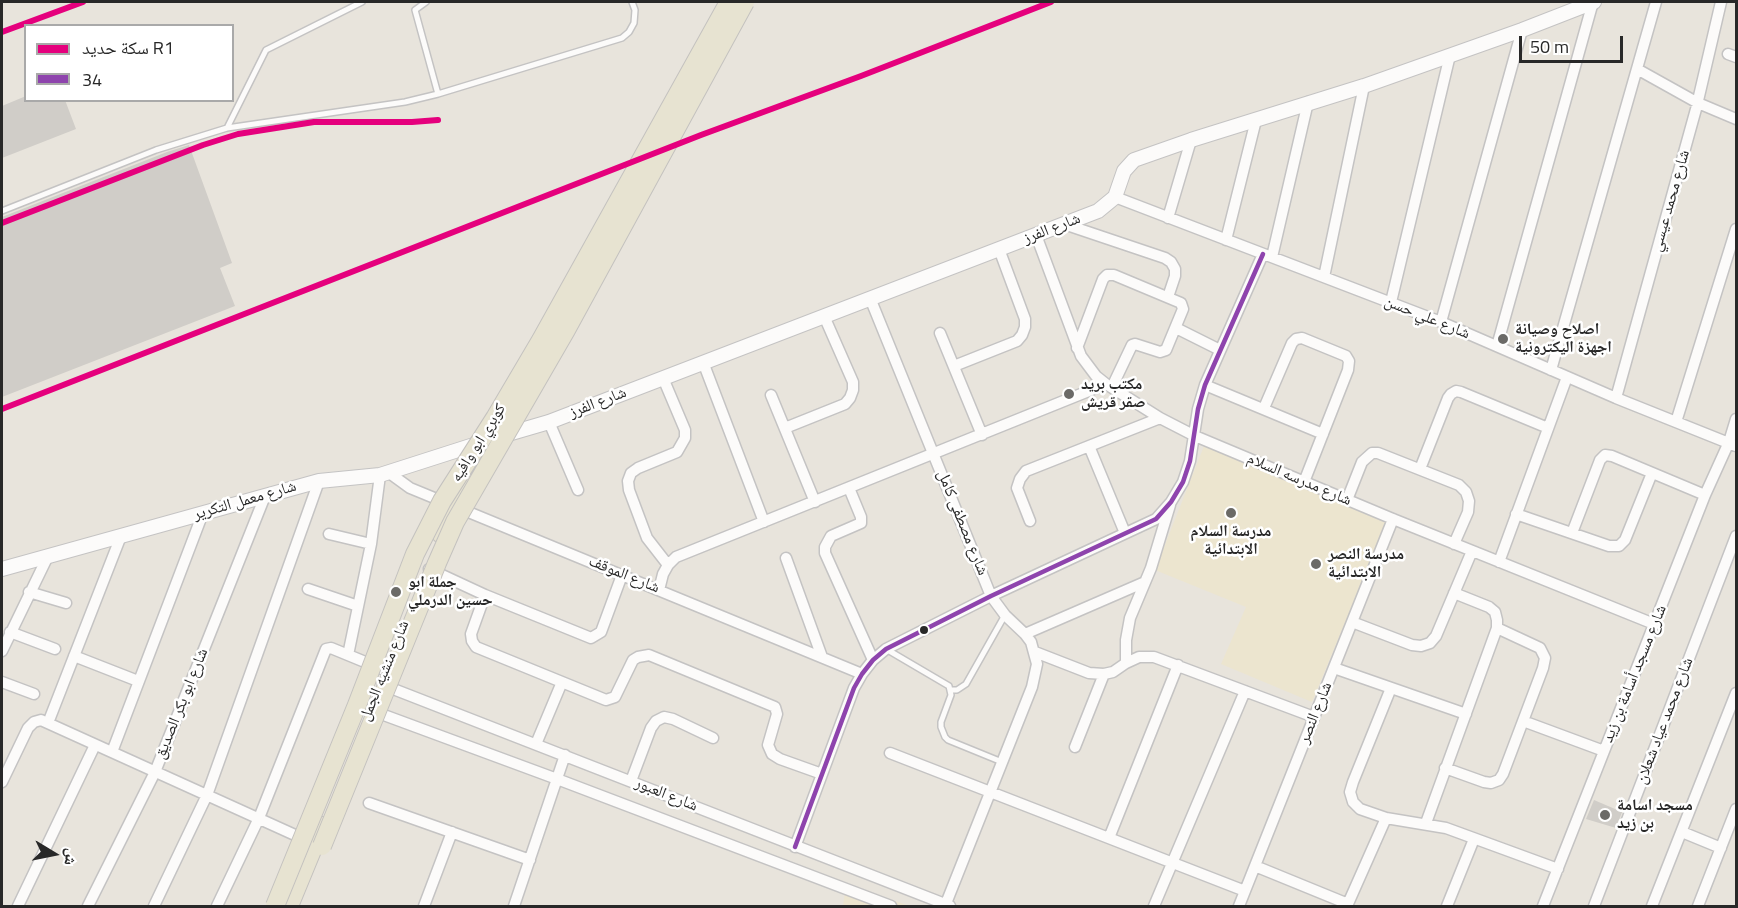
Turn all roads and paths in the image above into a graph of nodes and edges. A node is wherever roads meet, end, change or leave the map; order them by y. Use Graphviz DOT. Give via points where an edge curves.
graph roads {
  1 [pos="362,2"];
  2 [pos="426,2"];
  3 [pos="632,2"];
  4 [pos="729,2"];
  5 [pos="745,2"];
  6 [pos="1594,2"];
  7 [pos="1656,2"];
  8 [pos="1721,2"];
  9 [pos="1522,30"];
  10 [pos="1450,55"];
  11 [pos="1637,69"];
  12 [pos="1364,86"];
  13 [pos="438,94"];
  14 [pos="1308,102"];
  15 [pos="1698,103"];
  16 [pos="1737,119"];
  17 [pos="1256,120"];
  18 [pos="227,128"];
  19 [pos="1191,140"];
  20 [pos="1115,197"];
  21 [pos="2,211"];
  22 [pos="1168,218"];
  23 [pos="1064,224"];
  24 [pos="1737,229"];
  25 [pos="1036,235"];
  26 [pos="1227,240"];
  27 [pos="999,249"];
  28 [pos="1267,255"];
  29 [pos="1324,277"];
  30 [pos="1168,297"];
  31 [pos="870,298"];
  32 [pos="1390,302"];
  33 [pos="824,316"];
  34 [pos="1442,322"];
  35 [pos="1176,328"];
  36 [pos="940,333"];
  37 [pos="1497,346"];
  38 [pos="1077,348"];
  39 [pos="1220,350"];
  40 [pos="704,362"];
  41 [pos="954,366"];
  42 [pos="1551,370"];
  43 [pos="1567,376"];
  44 [pos="663,378"];
  45 [pos="1205,385"];
  46 [pos="1109,386"];
  47 [pos="771,395"];
  48 [pos="1616,399"];
  49 [pos="1264,408"];
  50 [pos="1160,418"];
  51 [pos="1737,419"];
  52 [pos="549,422"];
  53 [pos="1676,422"];
  54 [pos="785,428"];
  55 [pos="1548,428"];
  56 [pos="1323,434"];
  57 [pos="982,435"];
  58 [pos="1195,436"];
  59 [pos="490,440"];
  60 [pos="1733,444"];
  61 [pos="1089,446"];
  62 [pos="934,454"];
  63 [pos="1420,469"];
  64 [pos="1652,473"];
  65 [pos="384,474"];
  66 [pos="319,481"];
  67 [pos="1304,482"];
  68 [pos="849,488"];
  69 [pos="578,490"];
  70 [pos="1705,495"];
  71 [pos="265,496"];
  72 [pos="1347,500"];
  73 [pos="815,502"];
  74 [pos="1171,502"];
  75 [pos="453,506"];
  76 [pos="203,513"];
  77 [pos="1516,514"];
  78 [pos="1393,519"];
  79 [pos="1030,521"];
  80 [pos="765,522"];
  81 [pos="1572,532"];
  82 [pos="1125,533"];
  83 [pos="329,534"];
  84 [pos="121,536"];
  85 [pos="1737,536"];
  86 [pos="371,544"];
  87 [pos="1454,544"];
  88 [pos="1472,551"];
  89 [pos="48,556"];
  90 [pos="786,558"];
  91 [pos="1499,562"];
  92 [pos="668,565"];
  93 [pos="425,568"];
  94 [pos="2,569"];
  95 [pos="622,575"];
  96 [pos="1145,582"];
  97 [pos="308,589"];
  98 [pos="659,590"];
  99 [pos="29,592"];
  100 [pos="1454,593"];
  101 [pos="485,595"];
  102 [pos="991,596"];
  103 [pos="66,603"];
  104 [pos="358,606"];
  105 [pos="1005,615"];
  106 [pos="1352,622"];
  107 [pos="1654,624"];
  108 [pos="1497,628"];
  109 [pos="10,632"];
  110 [pos="1025,634"];
  111 [pos="55,649"];
  112 [pos="886,650"];
  113 [pos="2,651"];
  114 [pos="1035,652"];
  115 [pos="348,655"];
  116 [pos="74,656"];
  117 [pos="822,657"];
  118 [pos="873,660"];
  119 [pos="1126,663"];
  120 [pos="1178,665"];
  121 [pos="1334,668"];
  122 [pos="862,674"];
  123 [pos="1104,674"];
  124 [pos="384,677"];
  125 [pos="138,681"];
  126 [pos="2,682"];
  127 [pos="562,682"];
  128 [pos="1391,688"];
  129 [pos="951,690"];
  130 [pos="1245,691"];
  131 [pos="1737,693"];
  132 [pos="34,694"];
  133 [pos="370,710"];
  134 [pos="1466,714"];
  135 [pos="1314,717"];
  136 [pos="1523,721"];
  137 [pos="48,723"];
  138 [pos="713,738"];
  139 [pos="536,744"];
  140 [pos="95,745"];
  141 [pos="1075,747"];
  142 [pos="1604,751"];
  143 [pos="112,752"];
  144 [pos="890,753"];
  145 [pos="565,755"];
  146 [pos="1003,762"];
  147 [pos="1445,768"];
  148 [pos="155,772"];
  149 [pos="822,774"];
  150 [pos="557,778"];
  151 [pos="631,781"];
  152 [pos="2,782"];
  153 [pos="991,792"];
  154 [pos="207,795"];
  155 [pos="369,803"];
  156 [pos="1737,809"];
  157 [pos="259,818"];
  158 [pos="1386,818"];
  159 [pos="1426,824"];
  160 [pos="452,832"];
  161 [pos="1682,832"];
  162 [pos="1108,838"];
  163 [pos="1474,839"];
  164 [pos="318,845"];
  165 [pos="795,847"];
  166 [pos="1721,848"];
  167 [pos="530,860"];
  168 [pos="1172,863"];
  169 [pos="1255,866"];
  170 [pos="1558,869"];
  171 [pos="1245,891"];
  172 [pos="1348,905"];
  173 [pos="18,906"];
  174 [pos="88,906"];
  175 [pos="154,906"];
  176 [pos="217,906"];
  177 [pos="275,906"];
  178 [pos="289,906"];
  179 [pos="300,906"];
  180 [pos="424,906"];
  181 [pos="514,906"];
  182 [pos="891,906"];
  183 [pos="947,906"];
  184 [pos="1154,906"];
  185 [pos="1239,906"];
  186 [pos="1448,906"];
  187 [pos="1543,906"];
  188 [pos="1594,906"];
  189 [pos="1652,906"];
  190 [pos="1698,906"];
  1 -- 18 [label="lane" via="267,50"];
  2 -- 13 [label="lane" via="415,10"];
  3 -- 13 [label="lane" via="634,22 622,38"];
  4 -- 177 [label="main road, كوبري ابو وافيه, bridge" via="541,340 419,545"];
  5 -- 164 [label="main road, كوبري ابو وافيه, bridge" via="566,330 455,522"];
  6 -- 9 [label="street"];
  6 -- 37 [label="street"];
  7 -- 11 [label="street"];
  8 -- 15 [label="street, شارع محمد عيسي"];
  9 -- 10 [label="street"];
  9 -- 34 [label="street"];
  10 -- 12 [label="street"];
  10 -- 32 [label="street"];
  11 -- 15 [label="street"];
  11 -- 42 [label="street"];
  12 -- 14 [label="street"];
  12 -- 29 [label="street"];
  13 -- 18 [label="lane"];
  14 -- 17 [label="street"];
  14 -- 28 [label="street"];
  15 -- 16 [label="street"];
  15 -- 48 [label="street, شارع محمد عيسي"];
  17 -- 19 [label="street"];
  17 -- 26 [label="street"];
  18 -- 21 [label="lane" via="156,150"];
  19 -- 20 [label="street" via="1134,160 1124,171"];
  19 -- 22 [label="street"];
  20 -- 22 [label="street, شارع علي حسن"];
  20 -- 23 [label="street, شارع الفرز" via="1098,211"];
  22 -- 26 [label="street, شارع علي حسن"];
  23 -- 25 [label="street, شارع الفرز"];
  23 -- 30 [label="street" via="1171,262 1175,276"];
  24 -- 53 [label="street"];
  25 -- 27 [label="street, شارع الفرز"];
  25 -- 38 [label="street, شارع مدرسه السلام"];
  26 -- 28 [label="street, شارع علي حسن"];
  27 -- 31 [label="street, شارع الفرز"];
  27 -- 41 [label="street" via="1025,319 1022,335 1017,341"];
  28 -- 29 [label="street, شارع علي حسن"];
  28 -- 39 [label="street"];
  29 -- 32 [label="street, شارع علي حسن"];
  30 -- 35 [label="street" via="1183,306"];
  30 -- 38 [label="street" via="1107,275"];
  31 -- 33 [label="street, شارع الفرز"];
  31 -- 62 [label="street, شارع مصطفى كامل"];
  32 -- 34 [label="street, شارع علي حسن"];
  33 -- 40 [label="street, شارع الفرز"];
  33 -- 54 [label="street" via="853,390 845,404"];
  34 -- 37 [label="street, شارع علي حسن"];
  35 -- 39 [label="street"];
  35 -- 46 [label="street" via="1163,352 1132,345"];
  36 -- 41 [label="street"];
  37 -- 42 [label="street, شارع علي حسن"];
  38 -- 46 [label="street, شارع مدرسه السلام" via="1087,367"];
  39 -- 45 [label="street"];
  40 -- 44 [label="street, شارع الفرز"];
  40 -- 80 [label="street"];
  41 -- 57 [label="street"];
  42 -- 43 [label="street, شارع علي حسن"];
  43 -- 48 [label="street, شارع علي حسن"];
  43 -- 55 [label="street"];
  44 -- 52 [label="street, شارع الفرز"];
  44 -- 92 [label="street" via="685,438 677,452 631,473 628,490 647,538"];
  45 -- 49 [label="street"];
  45 -- 58 [label="street"];
  46 -- 50 [label="street, شارع مدرسه السلام"];
  46 -- 57 [label="street"];
  47 -- 54 [label="street"];
  48 -- 53 [label="street, شارع علي حسن"];
  49 -- 56 [label="street"];
  49 -- 56 [label="street" via="1296,339 1341,353 1349,361 1348,370"];
  50 -- 58 [label="street, شارع مدرسه السلام"];
  50 -- 61 [label="street"];
  51 -- 60 [label="street, شارع مسجد أسامة بن زيد"];
  52 -- 59 [label="street, شارع الفرز"];
  52 -- 69 [label="street"];
  53 -- 60 [label="street, شارع علي حسن"];
  54 -- 73 [label="street"];
  55 -- 63 [label="street" via="1456,391 1448,398"];
  55 -- 77 [label="street"];
  56 -- 67 [label="street"];
  57 -- 62 [label="street"];
  58 -- 67 [label="street, شارع مدرسه السلام"];
  58 -- 74 [label="street" via="1183,482"];
  59 -- 65 [label="street, شارع معمل التكرير"];
  59 -- 75 [label="main road, شارع منشيه الجمل"];
  60 -- 70 [label="street, شارع مسجد أسامة بن زيد"];
  61 -- 79 [label="street" via="1026,471 1020,478 1017,488"];
  61 -- 82 [label="street"];
  62 -- 68 [label="street"];
  62 -- 102 [label="street, شارع مصطفى كامل"];
  63 -- 72 [label="street" via="1372,453 1362,462"];
  63 -- 87 [label="street" via="1466,492 1468,512"];
  64 -- 70 [label="street"];
  64 -- 81 [label="street" via="1623,544 1614,547"];
  64 -- 81 [label="street" via="1609,455 1602,457"];
  65 -- 66 [label="street, شارع معمل التكرير"];
  65 -- 75 [label="street, شارع الموقف"];
  65 -- 86 [label="street"];
  66 -- 71 [label="street, شارع معمل التكرير"];
  66 -- 154 [label="street"];
  67 -- 72 [label="street, شارع مدرسه السلام"];
  68 -- 73 [label="street"];
  68 -- 118 [label="street" via="861,523 831,536 825,553"];
  70 -- 107 [label="street, شارع مسجد أسامة بن زيد"];
  71 -- 76 [label="street, شارع معمل التكرير"];
  71 -- 148 [label="street, شارع ابو بكر الصديق"];
  72 -- 78 [label="street, شارع مدرسه السلام"];
  73 -- 80 [label="street"];
  74 -- 82 [label="street" via="1156,519"];
  74 -- 96 [label="street"];
  75 -- 93 [label="main road, شارع منشيه الجمل"];
  75 -- 95 [label="street, شارع الموقف"];
  76 -- 84 [label="street, شارع معمل التكرير"];
  76 -- 125 [label="street"];
  77 -- 81 [label="street"];
  77 -- 91 [label="street"];
  78 -- 87 [label="street, شارع مدرسه السلام"];
  78 -- 106 [label="street, شارع النصر"];
  80 -- 92 [label="street" via="676,558"];
  82 -- 102 [label="street"];
  83 -- 86 [label="street"];
  84 -- 89 [label="street, شارع معمل التكرير"];
  84 -- 116 [label="street"];
  85 -- 188 [label="street, شارع محمد عياد شعلان"];
  86 -- 104 [label="street"];
  87 -- 88 [label="street, شارع مدرسه السلام"];
  88 -- 91 [label="street, شارع مدرسه السلام"];
  88 -- 100 [label="street"];
  89 -- 94 [label="street, شارع معمل التكرير"];
  89 -- 99 [label="street"];
  90 -- 117 [label="street"];
  91 -- 107 [label="street, شارع مدرسه السلام"];
  92 -- 98 [label="street"];
  93 -- 101 [label="street"];
  93 -- 124 [label="main road, شارع منشيه الجمل"];
  95 -- 98 [label="street, شارع الموقف"];
  95 -- 101 [label="street" via="601,632 591,638"];
  96 -- 110 [label="street"];
  96 -- 119 [label="street" via="1130,618"];
  97 -- 104 [label="street"];
  98 -- 117 [label="street, شارع الموقف"];
  99 -- 103 [label="street"];
  99 -- 109 [label="street"];
  100 -- 106 [label="street" via="1436,636 1421,646"];
  100 -- 108 [label="street" via="1489,607 1495,612"];
  101 -- 127 [label="street" via="471,641"];
  102 -- 105 [label="street, شارع مصطفى كامل"];
  102 -- 112 [label="street"];
  104 -- 115 [label="street"];
  105 -- 110 [label="street, شارع مصطفى كامل"];
  105 -- 129 [label="lane" via="966,684"];
  106 -- 121 [label="street, شارع النصر"];
  107 -- 142 [label="street, شارع مسجد أسامة بن زيد"];
  108 -- 134 [label="street"];
  108 -- 136 [label="street" via="1540,648 1545,658"];
  109 -- 111 [label="street"];
  109 -- 113 [label="street"];
  110 -- 114 [label="street, شارع مصطفى كامل"];
  112 -- 118 [label="street"];
  112 -- 129 [label="lane" via="947,683"];
  114 -- 123 [label="street" via="1089,673"];
  114 -- 146 [label="street" via="1037,664 1032,687"];
  115 -- 124 [label="street, شارع العبور"];
  115 -- 157 [label="street" via="331,648 325,652"];
  116 -- 125 [label="street"];
  116 -- 137 [label="street"];
  117 -- 122 [label="street, شارع الموقف"];
  118 -- 122 [label="street"];
  119 -- 120 [label="street" via="1139,657 1154,657"];
  119 -- 123 [label="street"];
  120 -- 130 [label="street"];
  120 -- 162 [label="street"];
  121 -- 128 [label="street"];
  121 -- 135 [label="street, شارع النصر"];
  122 -- 149 [label="street"];
  123 -- 141 [label="street"];
  124 -- 133 [label="main road, شارع منشيه الجمل"];
  124 -- 139 [label="street, شارع العبور"];
  125 -- 143 [label="street"];
  126 -- 132 [label="street"];
  127 -- 139 [label="street"];
  127 -- 149 [label="street" via="611,699 618,693 633,660 649,655 775,707 777,714 768,745 772,754"];
  128 -- 134 [label="street"];
  128 -- 158 [label="street" via="1350,792 1360,809"];
  129 -- 146 [label="lane" via="941,722 945,737"];
  130 -- 135 [label="street"];
  130 -- 168 [label="street"];
  131 -- 161 [label="street"];
  133 -- 150 [label="street, شارع العبور"];
  133 -- 164 [label="main road, شارع منشيه الجمل"];
  134 -- 147 [label="street"];
  135 -- 169 [label="street, شارع النصر"];
  136 -- 142 [label="street"];
  136 -- 147 [label="street" via="1498,780 1484,782"];
  137 -- 140 [label="street"];
  137 -- 152 [label="street" via="41,720 28,728"];
  138 -- 151 [label="street" via="673,719 664,717 656,721"];
  139 -- 145 [label="street, شارع العبور"];
  140 -- 143 [label="street"];
  140 -- 173 [label="street"];
  142 -- 170 [label="street, شارع مسجد أسامة بن زيد"];
  143 -- 148 [label="street"];
  144 -- 153 [label="street"];
  145 -- 150 [label="street"];
  145 -- 151 [label="street, شارع العبور"];
  146 -- 153 [label="street"];
  147 -- 159 [label="street"];
  148 -- 154 [label="street"];
  148 -- 174 [label="street, شارع ابو بكر الصديق"];
  149 -- 165 [label="street"];
  150 -- 167 [label="street"];
  150 -- 182 [label="street, شارع العبور"];
  151 -- 165 [label="street, شارع العبور"];
  153 -- 162 [label="street"];
  153 -- 183 [label="street"];
  154 -- 157 [label="street"];
  154 -- 175 [label="street"];
  155 -- 160 [label="street"];
  156 -- 166 [label="street"];
  157 -- 164 [label="street"];
  157 -- 176 [label="street"];
  158 -- 159 [label="street"];
  158 -- 172 [label="street"];
  159 -- 163 [label="street"];
  160 -- 167 [label="street"];
  160 -- 180 [label="street"];
  161 -- 166 [label="street"];
  161 -- 189 [label="street"];
  162 -- 168 [label="street"];
  163 -- 170 [label="street"];
  163 -- 186 [label="street"];
  164 -- 178 [label="main road, شارع منشيه الجمل"];
  164 -- 179 [label="main road, شارع منشيه الجمل"];
  165 -- 183 [label="street, شارع العبور"];
  166 -- 190 [label="street"];
  167 -- 181 [label="street"];
  168 -- 171 [label="street"];
  168 -- 184 [label="street"];
  169 -- 171 [label="street, شارع النصر"];
  169 -- 172 [label="street"];
  170 -- 187 [label="street, شارع مسجد أسامة بن زيد"];
  171 -- 185 [label="street, شارع النصر"];
}
